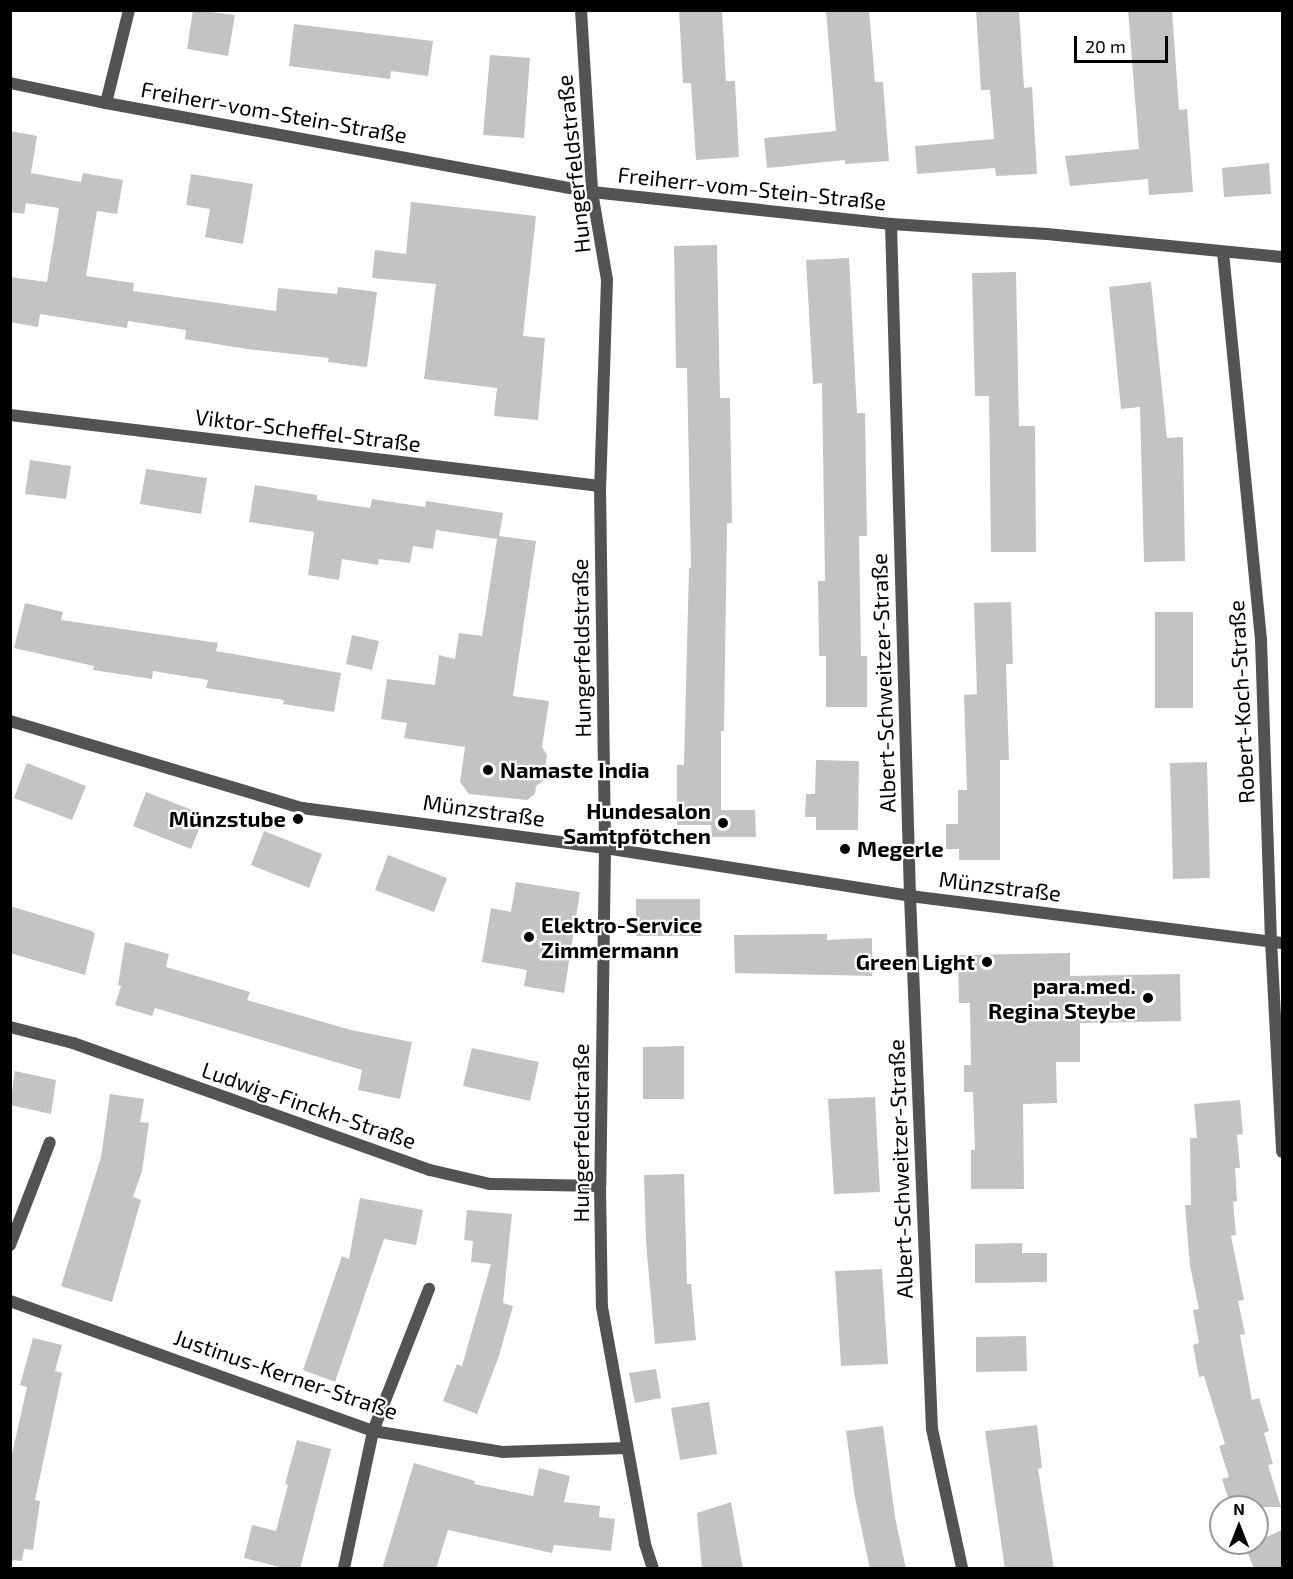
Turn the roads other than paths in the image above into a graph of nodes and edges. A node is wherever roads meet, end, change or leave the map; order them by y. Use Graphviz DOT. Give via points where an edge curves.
graph roads {
  1 [pos="129,10"];
  2 [pos="581,10"];
  3 [pos="10,82"];
  4 [pos="106,103"];
  5 [pos="592,192"];
  6 [pos="891,224"];
  7 [pos="1223,252"];
  8 [pos="1282,257"];
  9 [pos="10,415"];
  10 [pos="600,486"];
  11 [pos="10,721"];
  12 [pos="605,848"];
  13 [pos="910,896"];
  14 [pos="1277,942"];
  15 [pos="10,1026"];
  16 [pos="50,1142"];
  17 [pos="1282,1152"];
  18 [pos="600,1186"];
  19 [pos="10,1245"];
  20 [pos="429,1289"];
  21 [pos="10,1301"];
  22 [pos="373,1431"];
  23 [pos="627,1448"];
  24 [pos="344,1569"];
  25 [pos="653,1569"];
  26 [pos="962,1569"];
  1 -- 4 [label="street"];
  2 -- 5 [label="street, Hungerfeldstraße"];
  3 -- 4 [label="street, Freiherr-vom-Stein-Straße"];
  4 -- 5 [label="street, Freiherr-vom-Stein-Straße"];
  5 -- 6 [label="street, Freiherr-vom-Stein-Straße"];
  5 -- 10 [label="street, Hungerfeldstraße" via="607,280"];
  6 -- 7 [label="street, Freiherr-vom-Stein-Straße" via="1047,234"];
  6 -- 13 [label="street, Albert-Schweitzer-Straße"];
  7 -- 8 [label="street, Freiherr-vom-Stein-Straße"];
  7 -- 14 [label="street, Robert-Koch-Straße" via="1261,640"];
  9 -- 10 [label="street, Viktor-Scheffel-Straße"];
  10 -- 12 [label="street, Hungerfeldstraße"];
  11 -- 12 [label="street, Münzstraße" via="302,808"];
  12 -- 13 [label="street, Münzstraße"];
  12 -- 18 [label="street, Hungerfeldstraße"];
  13 -- 14 [label="street, Münzstraße"];
  13 -- 26 [label="street, Albert-Schweitzer-Straße" via="932,1429"];
  14 -- 17 [label="street, Robert-Koch-Straße"];
  15 -- 18 [label="street, Ludwig-Finckh-Straße" via="73,1043 430,1170 490,1184"];
  16 -- 19 [label="street"];
  18 -- 23 [label="street, Hungerfeldstraße" via="602,1307"];
  20 -- 22 [label="street"];
  21 -- 22 [label="street, Justinus-Kerner-Straße"];
  22 -- 23 [label="street, Justinus-Kerner-Straße" via="502,1452"];
  22 -- 24 [label="street"];
  23 -- 25 [label="street, Hungerfeldstraße"];
}
